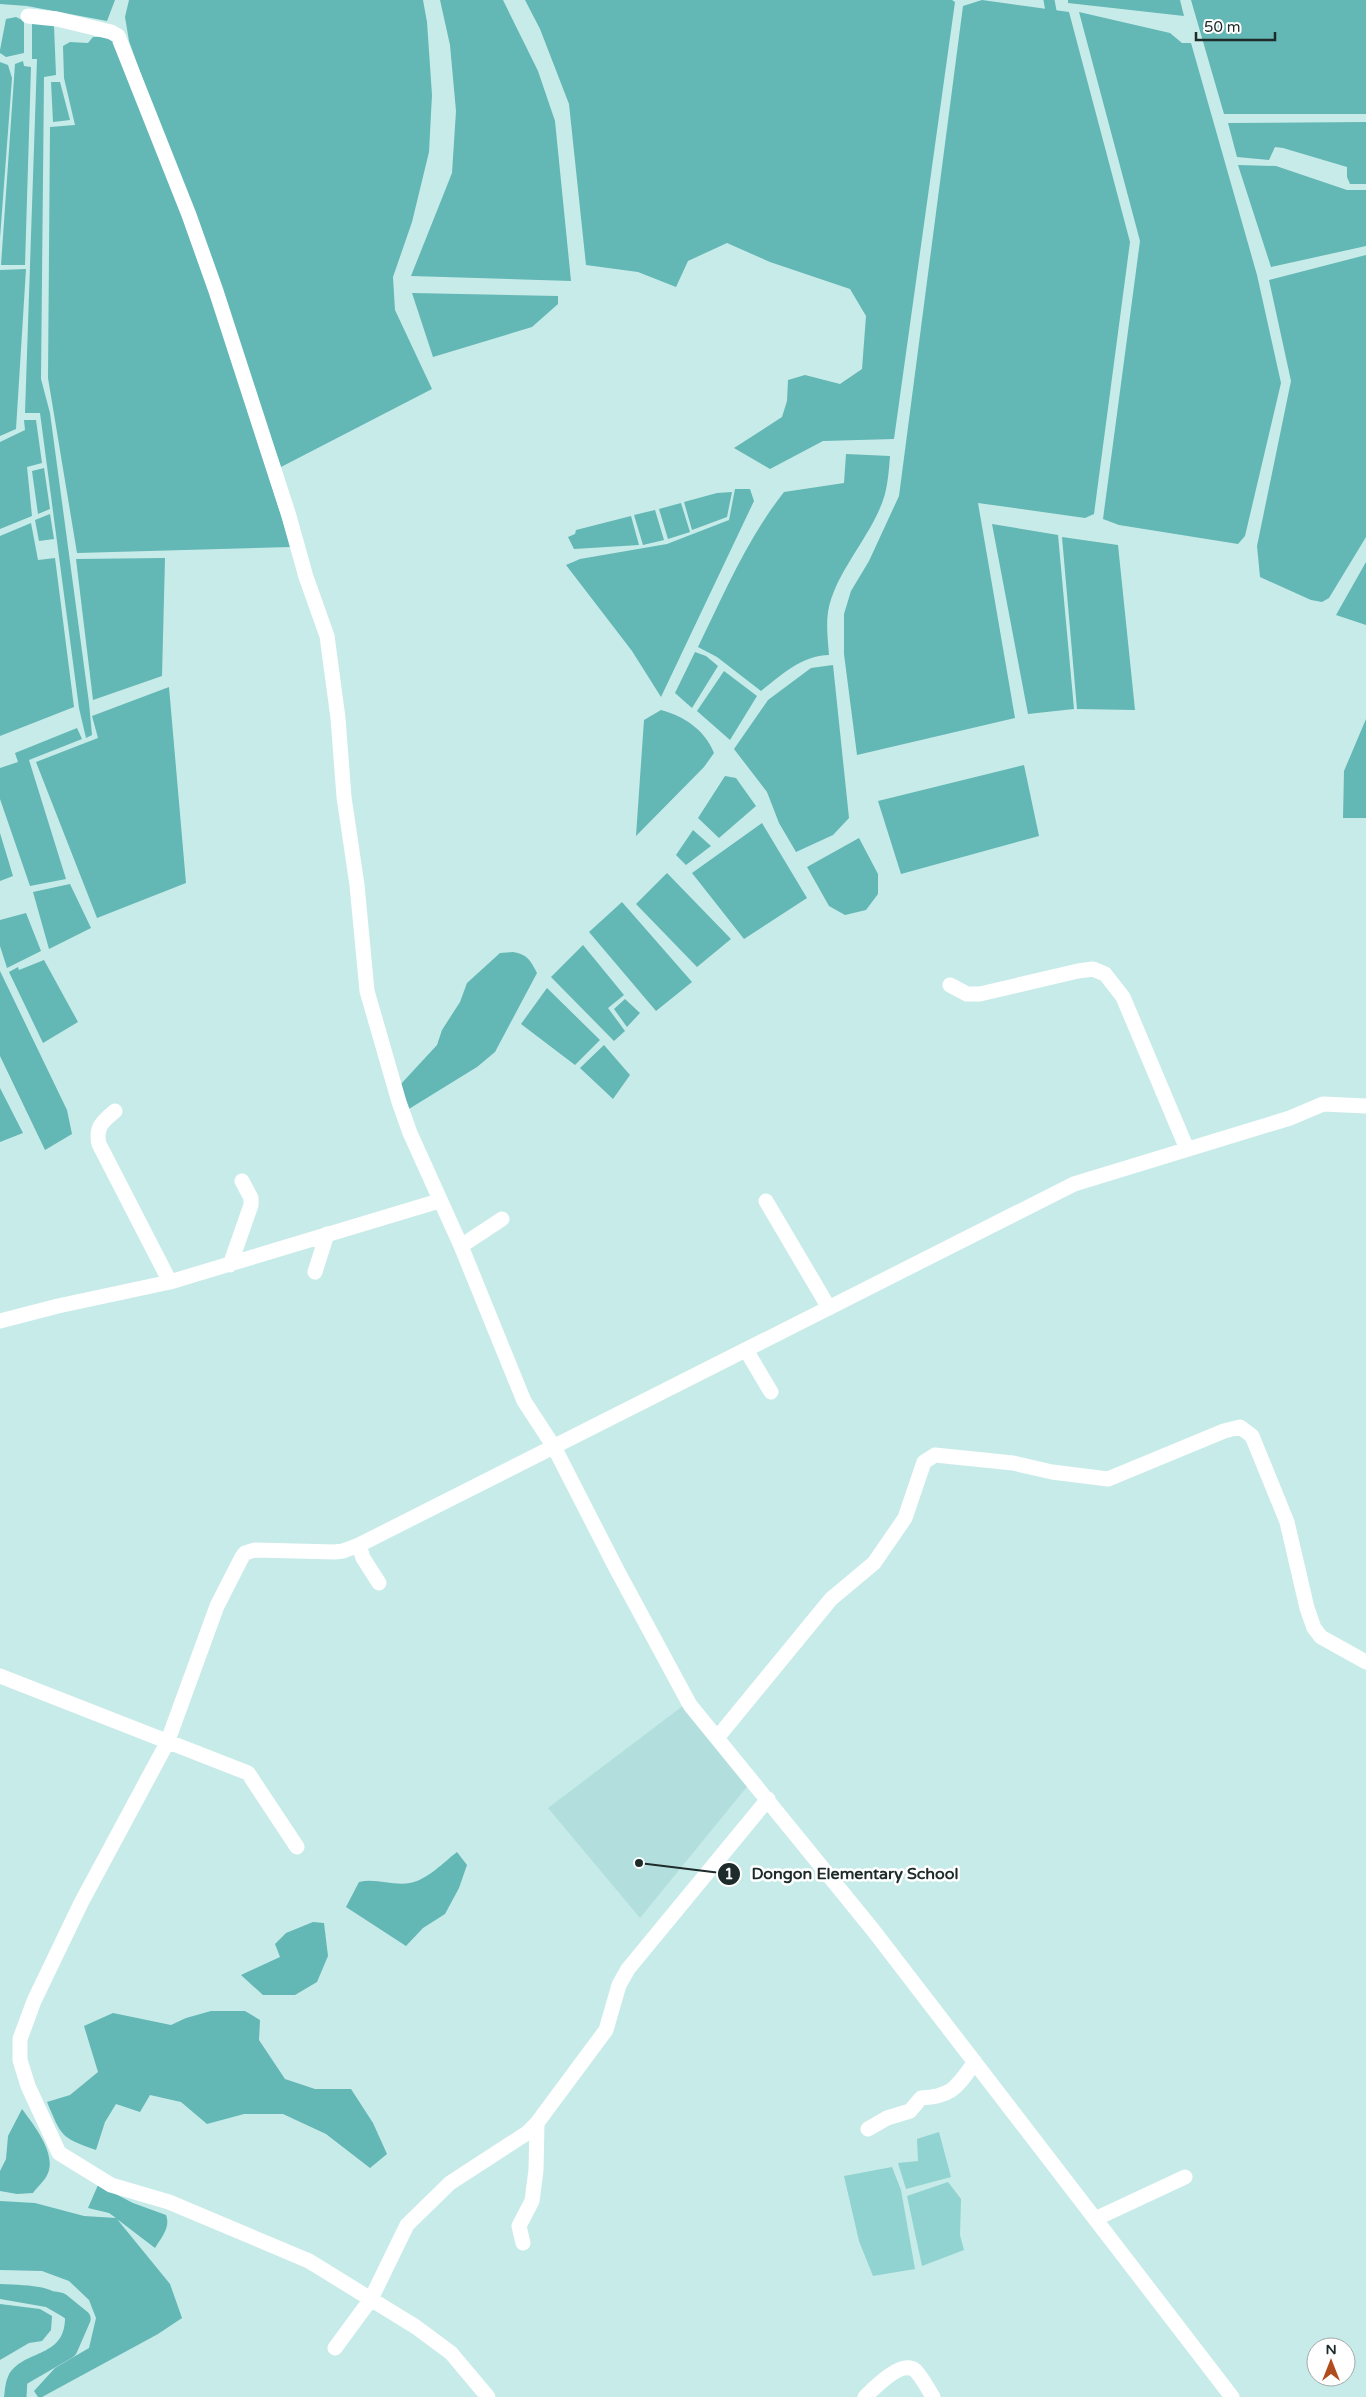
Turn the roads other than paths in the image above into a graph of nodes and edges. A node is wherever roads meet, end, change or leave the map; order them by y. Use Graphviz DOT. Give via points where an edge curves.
graph roads {
  1 [pos="29,16"];
  2 [pos="950,985"];
  3 [pos="1366,1106"];
  4 [pos="115,1111"];
  5 [pos="1187,1149"];
  6 [pos="242,1181"];
  7 [pos="766,1200"];
  8 [pos="439,1201"];
  9 [pos="502,1219"];
  10 [pos="327,1234"];
  11 [pos="461,1246"];
  12 [pos="230,1265"];
  13 [pos="315,1272"];
  14 [pos="170,1282"];
  15 [pos="829,1308"];
  16 [pos="0,1322"];
  17 [pos="746,1350"];
  18 [pos="771,1392"];
  19 [pos="554,1447"];
  20 [pos="359,1545"];
  21 [pos="379,1583"];
  22 [pos="1366,1662"];
  23 [pos="0,1676"];
  24 [pos="717,1738"];
  25 [pos="167,1743"];
  26 [pos="768,1799"];
  27 [pos="296,1847"];
  28 [pos="975,2062"];
  29 [pos="537,2123"];
  30 [pos="868,2129"];
  31 [pos="1184,2176"];
  32 [pos="1096,2218"];
  33 [pos="523,2243"];
  34 [pos="371,2299"];
  35 [pos="335,2348"];
  36 [pos="488,2397"];
  37 [pos="865,2397"];
  38 [pos="933,2397"];
  39 [pos="1232,2397"];
  1 -- 8 [label="street" via="56,19 118,36 216,291 327,636 368,991 402,1110"];
  2 -- 5 [label="street" via="967,994 980,994 1086,970 1105,974 1123,996"];
  3 -- 5 [label="street" via="1323,1104 1290,1118"];
  4 -- 14 [label="street" via="98,1127 99,1144"];
  5 -- 15 [label="street" via="1074,1184"];
  6 -- 12 [label="street" via="251,1205"];
  7 -- 15 [label="street"];
  8 -- 10 [label="street"];
  8 -- 11 [label="street"];
  9 -- 11 [label="street"];
  10 -- 12 [label="street"];
  10 -- 13 [label="street"];
  11 -- 19 [label="street" via="524,1401"];
  12 -- 14 [label="street"];
  14 -- 16 [label="street"];
  15 -- 17 [label="street"];
  17 -- 18 [label="street"];
  17 -- 19 [label="street"];
  19 -- 20 [label="street"];
  19 -- 24 [label="street" via="690,1705"];
  20 -- 21 [label="street" via="363,1558"];
  20 -- 25 [label="street" via="343,1551 255,1550 245,1553 217,1606"];
  22 -- 24 [label="street" via="1321,1637 1314,1628 1287,1522 1252,1436 1240,1426 1108,1479 1013,1463 935,1455 924,1462 905,1518 874,1563 831,1599"];
  23 -- 25 [label="street"];
  24 -- 26 [label="street"];
  25 -- 27 [label="street" via="250,1775"];
  25 -- 34 [label="street" via="81,1903 34,2001 20,2039 20,2060 28,2086 59,2153 111,2185 169,2202 309,2261"];
  26 -- 28 [label="street"];
  26 -- 29 [label="street" via="628,1968 618,1985 606,2030"];
  28 -- 30 [label="street" via="956,2089 947,2094 921,2098 910,2111 887,2118"];
  28 -- 32 [label="street"];
  29 -- 33 [label="street" via="532,2201 519,2226"];
  29 -- 34 [label="street" via="527,2133 450,2183 407,2225"];
  31 -- 32 [label="street"];
  32 -- 39 [label="street"];
  34 -- 35 [label="street"];
  34 -- 36 [label="street" via="451,2353"];
  37 -- 38 [label="street" via="902,2368 916,2371"];
}
